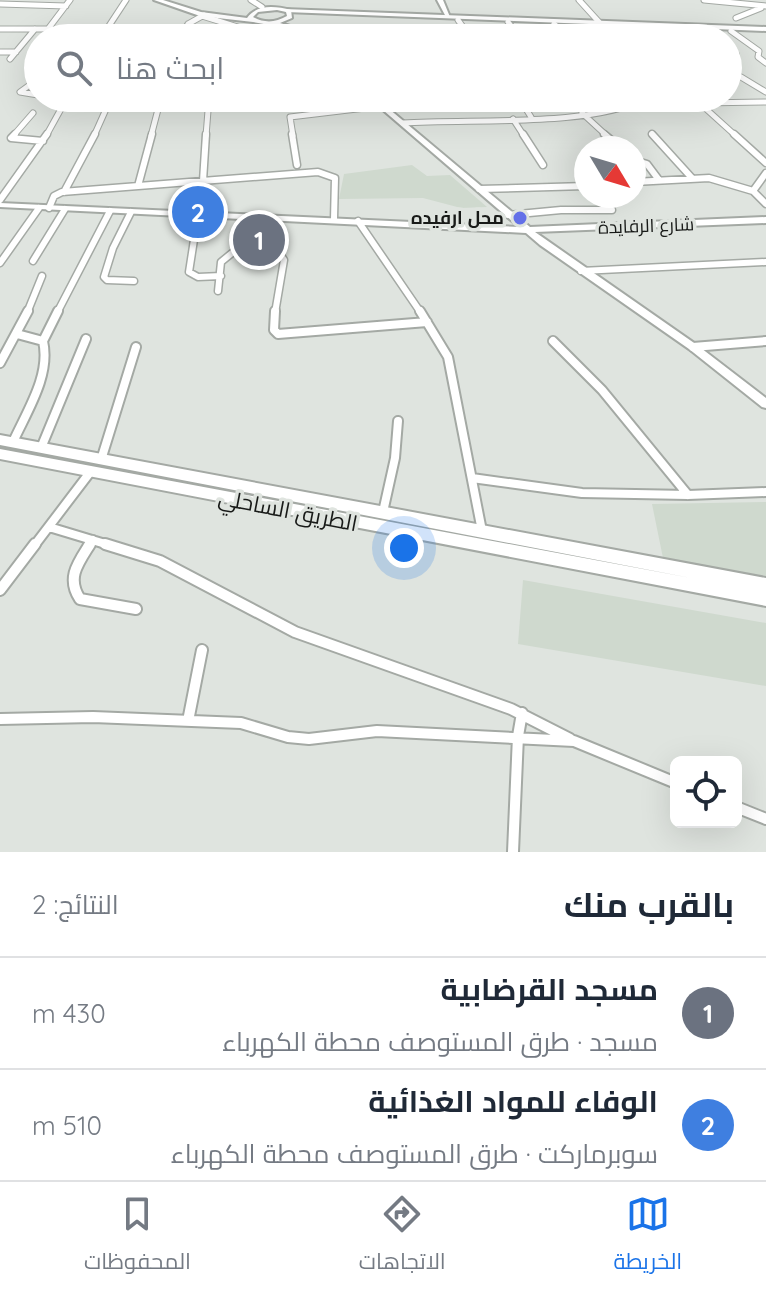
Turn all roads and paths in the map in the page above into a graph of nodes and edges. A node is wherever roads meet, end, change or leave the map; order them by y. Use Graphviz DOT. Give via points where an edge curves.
graph roads {
  1 [pos="70,0"];
  2 [pos="126,0"];
  3 [pos="157,0"];
  4 [pos="251,0"];
  5 [pos="275,0"];
  6 [pos="284,0"];
  7 [pos="440,0"];
  8 [pos="579,0"];
  9 [pos="704,0"];
  10 [pos="747,0"];
  11 [pos="0,4"];
  12 [pos="752,4"];
  13 [pos="66,6"];
  14 [pos="766,8"];
  15 [pos="259,9"];
  16 [pos="286,9"];
  17 [pos="447,13"];
  18 [pos="203,15"];
  19 [pos="213,15"];
  20 [pos="290,18"];
  21 [pos="736,18"];
  22 [pos="471,19"];
  23 [pos="252,20"];
  24 [pos="458,20"];
  25 [pos="508,22"];
  26 [pos="599,22"];
  27 [pos="270,23"];
  28 [pos="53,24"];
  29 [pos="110,24"];
  30 [pos="188,24"];
  31 [pos="231,24"];
  32 [pos="274,24"];
  33 [pos="293,24"];
  34 [pos="461,24"];
  35 [pos="554,24"];
  36 [pos="636,24"];
  37 [pos="0,29"];
  38 [pos="24,29"];
  39 [pos="742,30"];
  40 [pos="742,31"];
  41 [pos="766,31"];
  42 [pos="742,39"];
  43 [pos="24,42"];
  44 [pos="0,52"];
  45 [pos="16,52"];
  46 [pos="10,59"];
  47 [pos="766,63"];
  48 [pos="742,78"];
  49 [pos="766,92"];
  50 [pos="742,102"];
  51 [pos="766,102"];
  52 [pos="59,112"];
  53 [pos="105,112"];
  54 [pos="157,112"];
  55 [pos="204,112"];
  56 [pos="207,112"];
  57 [pos="332,112"];
  58 [pos="389,112"];
  59 [pos="528,112"];
  60 [pos="589,112"];
  61 [pos="710,112"];
  62 [pos="33,113"];
  63 [pos="582,113"];
  64 [pos="531,117"];
  65 [pos="513,119"];
  66 [pos="403,123"];
  67 [pos="652,134"];
  68 [pos="610,136"];
  69 [pos="43,141"];
  70 [pos="765,159"];
  71 [pos="646,164"];
  72 [pos="297,165"];
  73 [pos="543,165"];
  74 [pos="766,173"];
  75 [pos="691,177"];
  76 [pos="659,180"];
  77 [pos="200,181"];
  78 [pos="646,181"];
  79 [pos="138,186"];
  80 [pos="574,186"];
  81 [pos="479,189"];
  82 [pos="753,191"];
  83 [pos="64,192"];
  84 [pos="0,203"];
  85 [pos="766,204"];
  86 [pos="44,208"];
  87 [pos="65,209"];
  88 [pos="612,210"];
  89 [pos="110,211"];
  90 [pos="131,212"];
  91 [pos="198,214"];
  92 [pos="508,215"];
  93 [pos="255,217"];
  94 [pos="334,219"];
  95 [pos="766,220"];
  96 [pos="358,221"];
  97 [pos="526,230"];
  98 [pos="250,236"];
  99 [pos="33,261"];
  100 [pos="766,262"];
  101 [pos="0,263"];
  102 [pos="581,271"];
  103 [pos="42,276"];
  104 [pos="221,276"];
  105 [pos="134,281"];
  106 [pos="218,291"];
  107 [pos="427,322"];
  108 [pos="17,334"];
  109 [pos="86,339"];
  110 [pos="43,341"];
  111 [pos="553,341"];
  112 [pos="766,341"];
  113 [pos="136,347"];
  114 [pos="693,347"];
  115 [pos="0,363"];
  116 [pos="766,404"];
  117 [pos="398,421"];
  118 [pos="6,441"];
  119 [pos="41,448"];
  120 [pos="0,454"];
  121 [pos="96,466"];
  122 [pos="472,478"];
  123 [pos="766,492"];
  124 [pos="688,495"];
  125 [pos="383,512"];
  126 [pos="49,527"];
  127 [pos="482,531"];
  128 [pos="93,540"];
  129 [pos="766,585"];
  130 [pos="0,590"];
  131 [pos="766,599"];
  132 [pos="136,609"];
  133 [pos="202,650"];
  134 [pos="522,713"];
  135 [pos="0,719"];
  136 [pos="188,721"];
  137 [pos="518,736"];
  138 [pos="574,741"];
  139 [pos="670,781"];
  140 [pos="742,809"];
  141 [pos="766,819"];
  142 [pos="513,852"];
  1 -- 13 [label="street"];
  2 -- 29 [label="street"];
  3 -- 18 [label="street"];
  4 -- 15 [label="street"];
  5 -- 15 [label="street"];
  6 -- 16 [label="street"];
  7 -- 17 [label="street"];
  8 -- 26 [label="street"];
  9 -- 12 [label="street"];
  10 -- 12 [label="street"];
  11 -- 13 [label="street"];
  12 -- 14 [label="street"];
  13 -- 28 [label="street"];
  14 -- 21 [label="street"];
  15 -- 16 [label="street"];
  15 -- 19 [label="street"];
  15 -- 23 [label="street" via="250,14"];
  16 -- 17 [label="main road"];
  16 -- 20 [label="street"];
  17 -- 22 [label="main road"];
  18 -- 19 [label="street"];
  18 -- 30 [label="street"];
  18 -- 31 [label="street"];
  19 -- 23 [label="street"];
  20 -- 24 [label="main road" via="348,14"];
  20 -- 27 [label="street"];
  20 -- 33 [label="street"];
  22 -- 24 [label="main road"];
  22 -- 25 [label="main road"];
  22 -- 26 [label="main road"];
  23 -- 27 [label="street"];
  24 -- 34 [label="street"];
  25 -- 35 [label="main road"];
  26 -- 36 [label="main road"];
  27 -- 32 [label="street"];
  37 -- 38 [label="street"];
  39 -- 41 [label="main road"];
  40 -- 41 [label="main road"];
  42 -- 47 [label="street"];
  43 -- 45 [label="street"];
  44 -- 45 [label="street"];
  45 -- 46 [label="street"];
  48 -- 49 [label="street"];
  50 -- 51 [label="street"];
  52 -- 69 [label="street"];
  53 -- 83 [label="street"];
  54 -- 79 [label="street"];
  55 -- 77 [label="street"];
  56 -- 77 [label="street"];
  57 -- 72 [label="street" via="290,117"];
  58 -- 66 [label="street"];
  59 -- 64 [label="street"];
  60 -- 63 [label="street"];
  61 -- 70 [label="street"];
  62 -- 69 [label="street" via="11,138"];
  63 -- 64 [label="street"];
  63 -- 68 [label="street"];
  64 -- 65 [label="street"];
  65 -- 66 [label="street"];
  65 -- 73 [label="street"];
  66 -- 81 [label="street"];
  67 -- 75 [label="street"];
  69 -- 84 [label="street"];
  71 -- 76 [label="street"];
  74 -- 82 [label="street"];
  75 -- 76 [label="street"];
  75 -- 82 [label="street" via="716,177"];
  76 -- 78 [label="street"];
  77 -- 79 [label="street"];
  77 -- 94 [label="street" via="327,173 336,182"];
  79 -- 83 [label="street"];
  80 -- 81 [label="street"];
  81 -- 92 [label="street"];
  82 -- 85 [label="street"];
  83 -- 86 [label="street"];
  84 -- 86 [label="street, شارع الرفايدة"];
  86 -- 87 [label="street, شارع الرفايدة"];
  86 -- 101 [label="street"];
  87 -- 89 [label="street, شارع الرفايدة"];
  87 -- 99 [label="street"];
  88 -- 92 [label="street"];
  89 -- 90 [label="street, شارع الرفايدة"];
  89 -- 110 [label="street"];
  90 -- 91 [label="street, شارع الرفايدة"];
  90 -- 105 [label="street" via="104,277"];
  91 -- 93 [label="street, شارع الرفايدة"];
  91 -- 104 [label="street" via="189,272"];
  92 -- 97 [label="street"];
  93 -- 94 [label="street, شارع الرفايدة"];
  93 -- 98 [label="street"];
  94 -- 96 [label="street, شارع الرفايدة"];
  95 -- 97 [label="street, شارع الرفايدة"];
  96 -- 97 [label="street, شارع الرفايدة"];
  96 -- 107 [label="street"];
  97 -- 102 [label="street"];
  98 -- 104 [label="street" via="221,262"];
  98 -- 107 [label="street" via="255,250 280,254 284,260 275,298 278,334"];
  100 -- 102 [label="street"];
  102 -- 114 [label="street"];
  103 -- 108 [label="street"];
  104 -- 106 [label="street"];
  107 -- 122 [label="street" via="448,357"];
  108 -- 110 [label="street"];
  108 -- 115 [label="street"];
  109 -- 119 [label="street"];
  110 -- 118 [label="street" via="47,358 41,378"];
  111 -- 124 [label="street" via="602,390"];
  112 -- 114 [label="street"];
  113 -- 121 [label="street"];
  114 -- 116 [label="street"];
  117 -- 125 [label="street"];
  118 -- 119 [label="highway, الطريق الساحلي"];
  119 -- 121 [label="highway, الطريق الساحلي"];
  120 -- 121 [label="highway, الطريق الساحلي"];
  121 -- 125 [label="highway, الطريق الساحلي"];
  121 -- 126 [label="street"];
  121 -- 131 [label="highway, الطريق الساحلي"];
  122 -- 124 [label="street" via="582,493"];
  122 -- 127 [label="street"];
  123 -- 124 [label="street"];
  125 -- 127 [label="highway, الطريق الساحلي"];
  126 -- 128 [label="street"];
  126 -- 130 [label="street"];
  127 -- 129 [label="highway, الطريق الساحلي"];
  128 -- 132 [label="street" via="71,577 71,588 80,599"];
  128 -- 134 [label="street" via="181,570 309,638"];
  133 -- 136 [label="street"];
  134 -- 137 [label="street"];
  134 -- 138 [label="street"];
  135 -- 136 [label="street"];
  136 -- 137 [label="street" via="241,723 309,739 377,731"];
  137 -- 138 [label="street"];
  137 -- 142 [label="street"];
  138 -- 139 [label="street"];
  140 -- 141 [label="street"];
}
